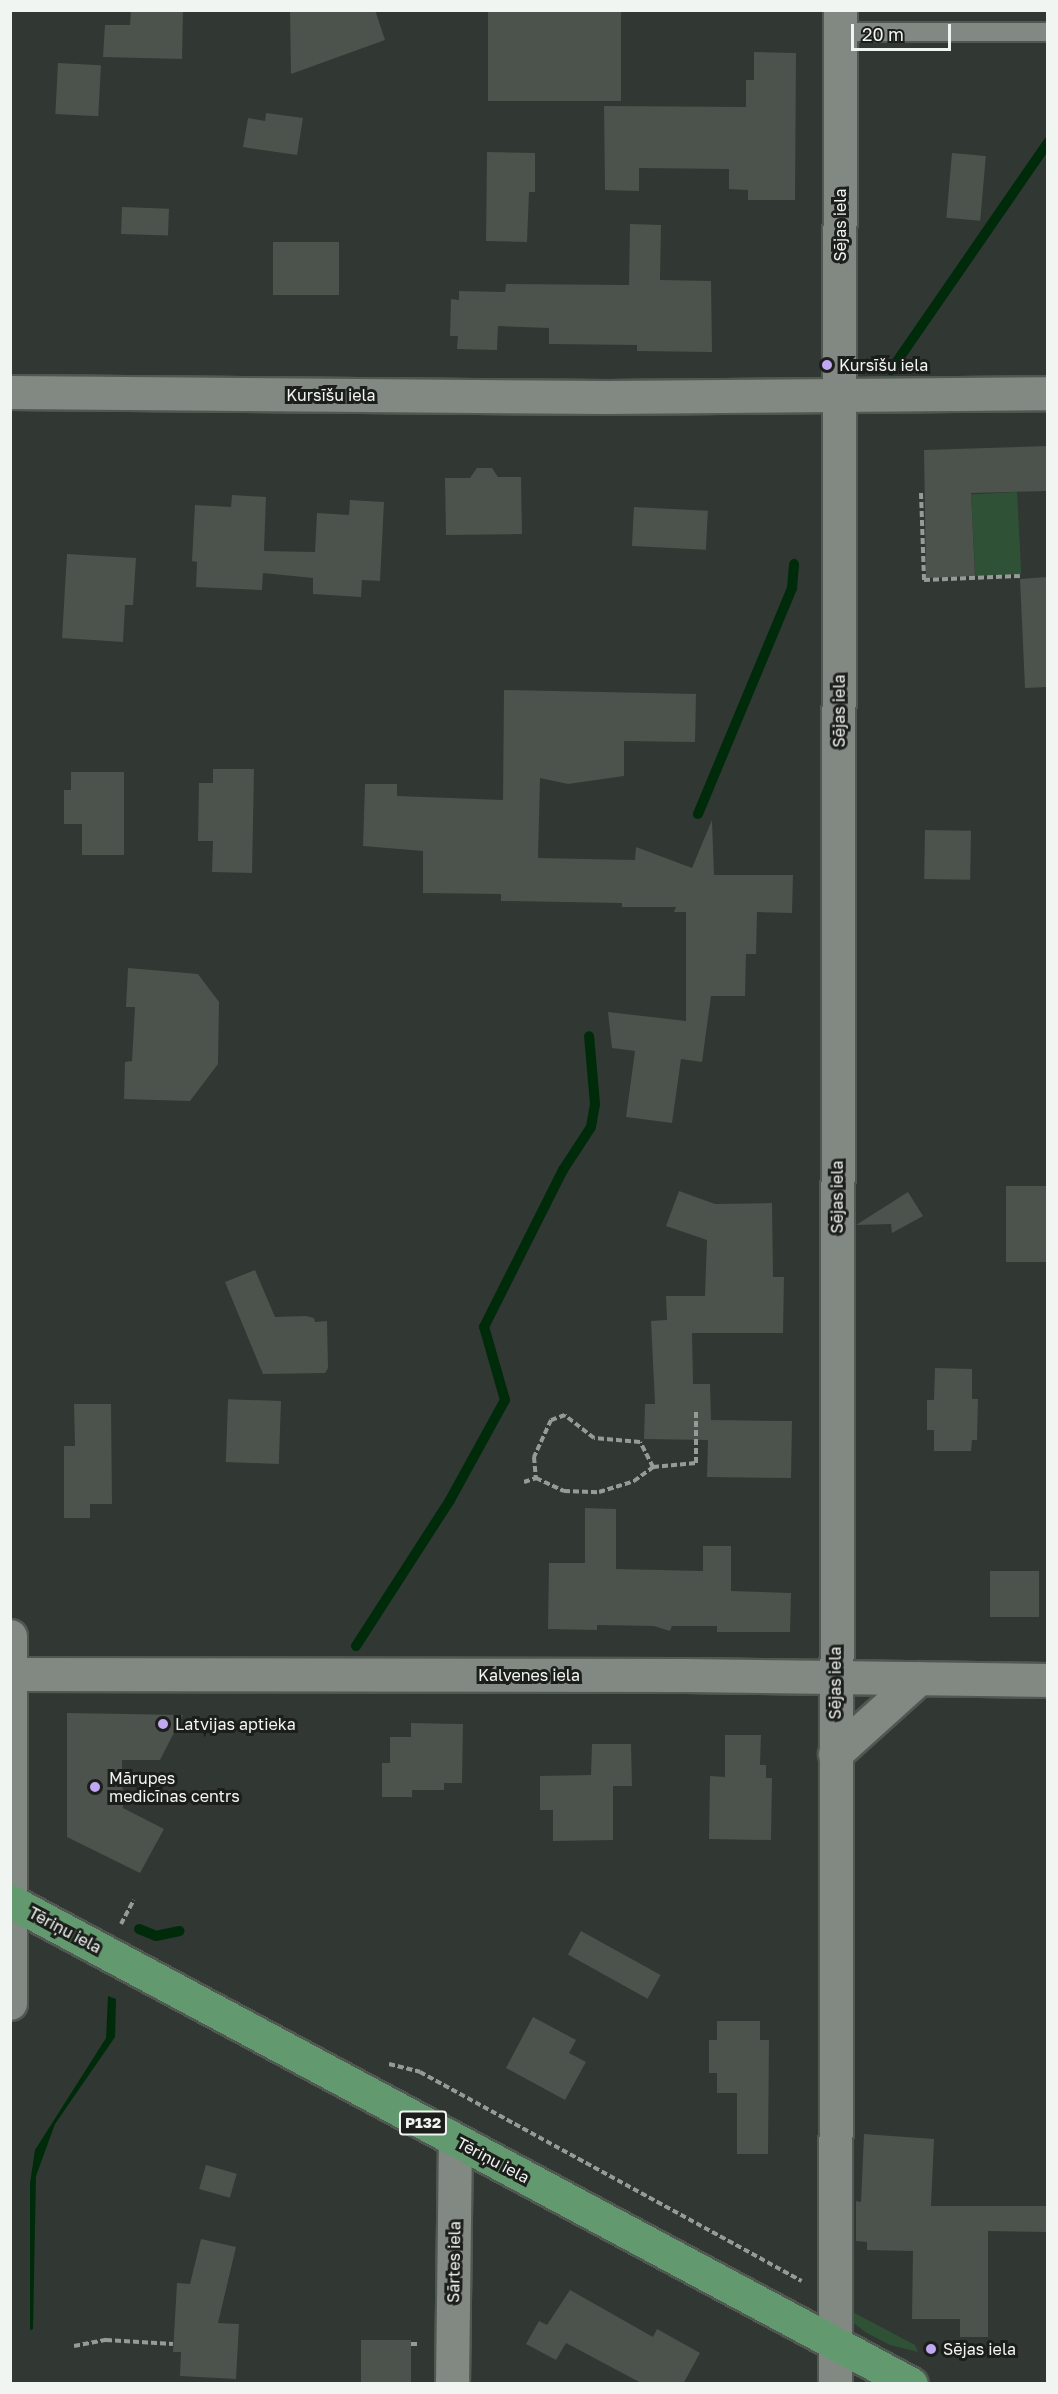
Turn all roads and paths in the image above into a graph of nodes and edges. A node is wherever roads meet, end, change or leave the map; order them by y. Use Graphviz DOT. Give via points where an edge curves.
graph roads {
  1 [pos="840,21"];
  2 [pos="1047,32"];
  3 [pos="10,392"];
  4 [pos="1047,393"];
  5 [pos="840,395"];
  6 [pos="921,493"];
  7 [pos="1020,576"];
  8 [pos="696,1412"];
  9 [pos="653,1467"];
  10 [pos="536,1478"];
  11 [pos="524,1482"];
  12 [pos="10,1636"];
  13 [pos="11,1674"];
  14 [pos="835,1678"];
  15 [pos="920,1678"];
  16 [pos="1047,1680"];
  17 [pos="835,1754"];
  18 [pos="134,1900"];
  19 [pos="11,1902"];
  20 [pos="118,1930"];
  21 [pos="10,2003"];
  22 [pos="456,2140"];
  23 [pos="834,2343"];
  24 [pos="173,2344"];
  25 [pos="74,2346"];
  26 [pos="452,2384"];
  27 [pos="835,2384"];
  28 [pos="911,2384"];
  1 -- 2 [label="lane"];
  1 -- 5 [label="street, Sējas iela"];
  3 -- 5 [label="street, Kursīšu iela"];
  4 -- 5 [label="street, Kursīšu iela"];
  5 -- 14 [label="street, Sējas iela"];
  6 -- 7 [label="path" via="924,580"];
  8 -- 9 [label="path" via="696,1462"];
  9 -- 10 [label="path" via="634,1481 599,1492 564,1491"];
  9 -- 10 [label="path" via="640,1442 594,1438 566,1415 551,1420 534,1457"];
  10 -- 11 [label="path"];
  12 -- 13 [label="street"];
  13 -- 14 [label="street, Kalvenes iela"];
  13 -- 19 [label="street"];
  14 -- 15 [label="street, Kalvenes iela"];
  14 -- 17 [label="street, Sējas iela"];
  15 -- 16 [label="street, Kalvenes iela"];
  15 -- 17 [label="street"];
  17 -- 23 [label="street, Sējas iela"];
  18 -- 20 [label="path"];
  19 -- 21 [label="street"];
  19 -- 22 [label="main road, Tēriņu iela / P132"];
  22 -- 23 [label="main road, Tēriņu iela / P132"];
  22 -- 26 [label="street, Sārtes iela"];
  23 -- 27 [label="street, Sējas iela"];
  23 -- 28 [label="main road, Tēriņu iela / P132"];
  24 -- 25 [label="path" via="106,2340"];
}
